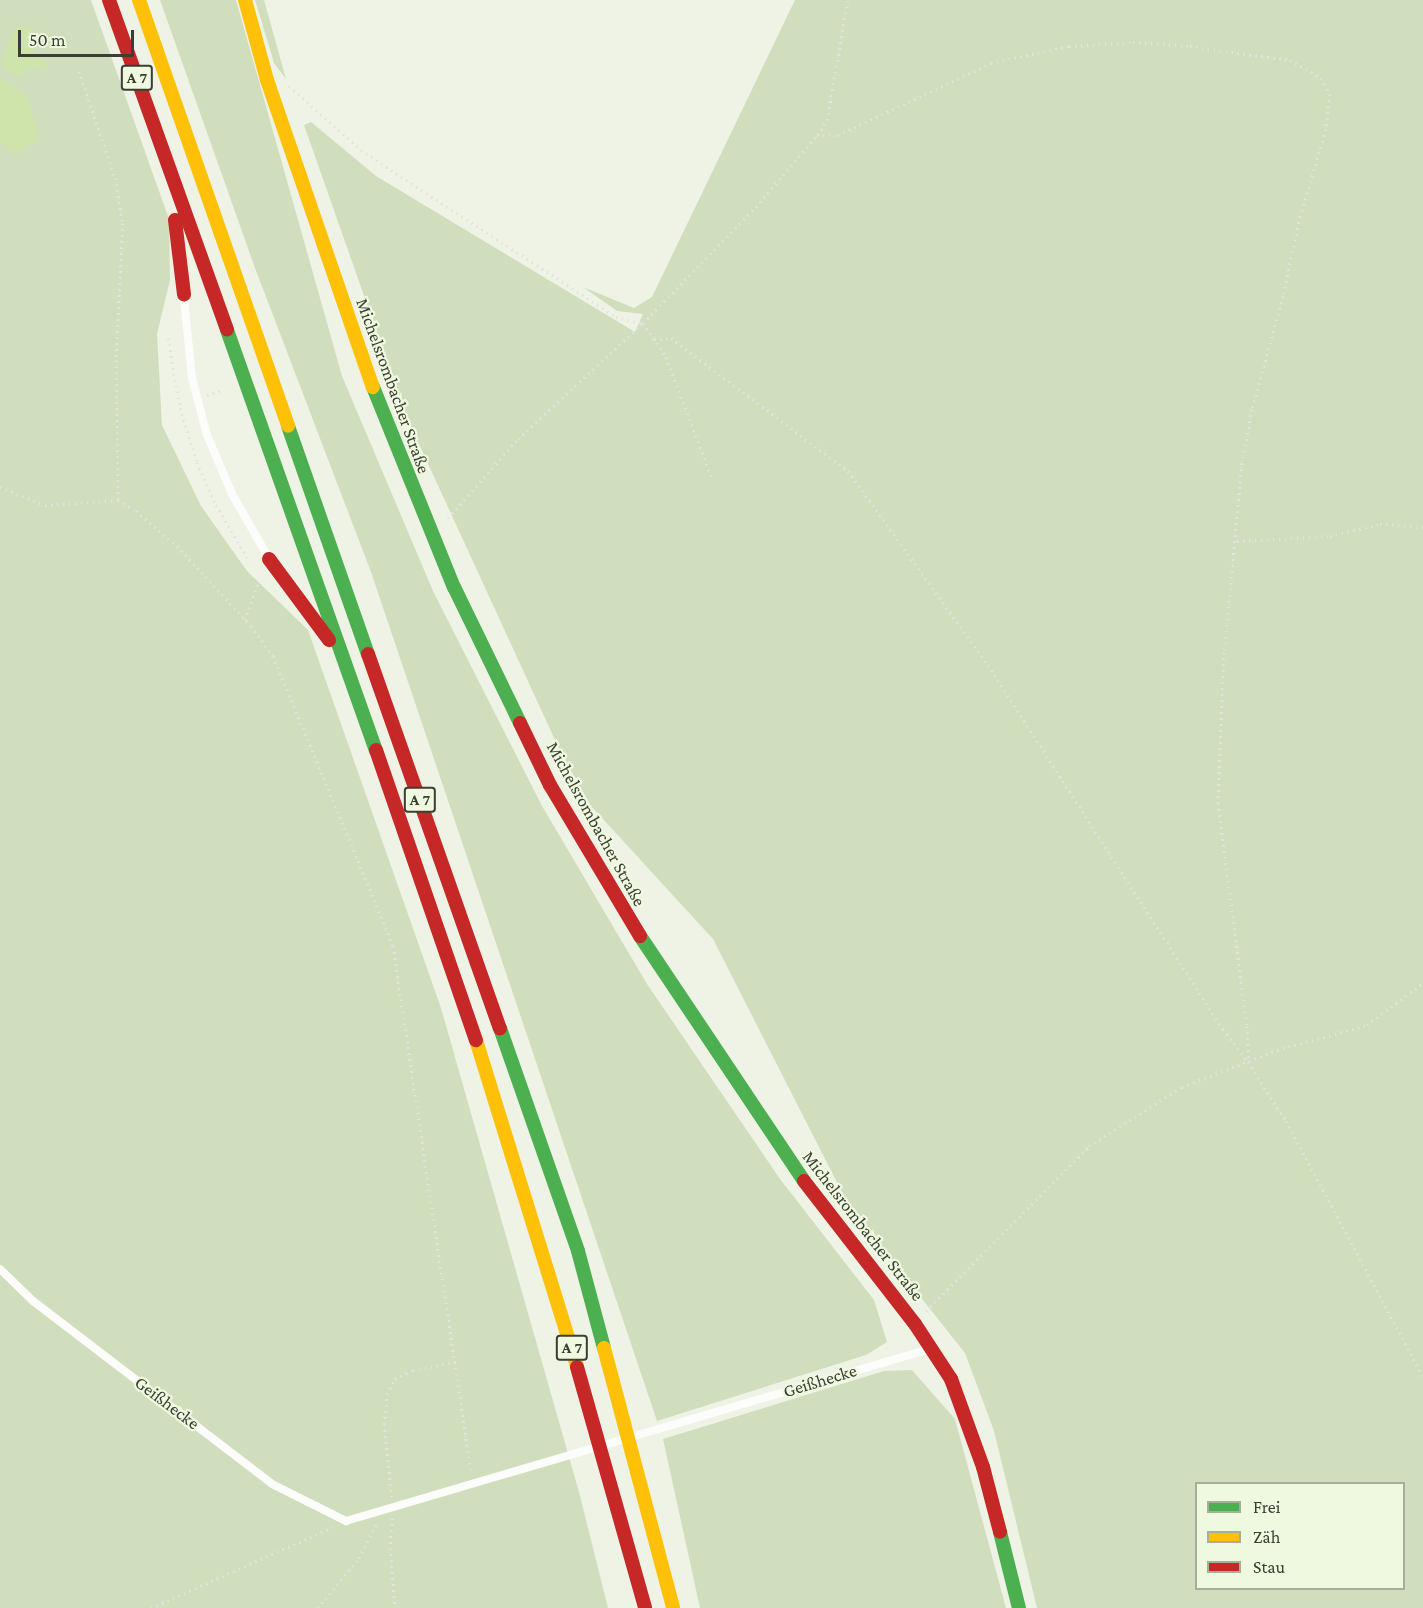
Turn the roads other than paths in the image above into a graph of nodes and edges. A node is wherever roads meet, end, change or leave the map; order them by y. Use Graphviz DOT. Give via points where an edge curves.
graph roads {
  1 [pos="109,0"];
  2 [pos="139,0"];
  3 [pos="245,0"];
  4 [pos="165,157"];
  5 [pos="184,294"];
  6 [pos="269,559"];
  7 [pos="348,667"];
  8 [pos="0,1269"];
  9 [pos="932,1348"];
  10 [pos="645,1608"];
  11 [pos="673,1608"];
  12 [pos="1019,1608"];
  1 -- 4 [label="main road, A 7"];
  2 -- 11 [label="main road, A 7" via="578,1251"];
  3 -- 9 [label="main road, Michelsrombacher Straße" via="267,80 389,435 454,587 550,785 656,963 726,1071 783,1153"];
  4 -- 5 [label="main road"];
  4 -- 7 [label="main road, A 7"];
  5 -- 6 [label="lane" via="197,399 218,464"];
  6 -- 7 [label="main road"];
  7 -- 10 [label="main road, A 7" via="492,1089 553,1284"];
  8 -- 9 [label="lane, Geißhecke" via="33,1301 272,1484 346,1521"];
  9 -- 12 [label="main road, Michelsrombacher Straße" via="966,1412"];
}
